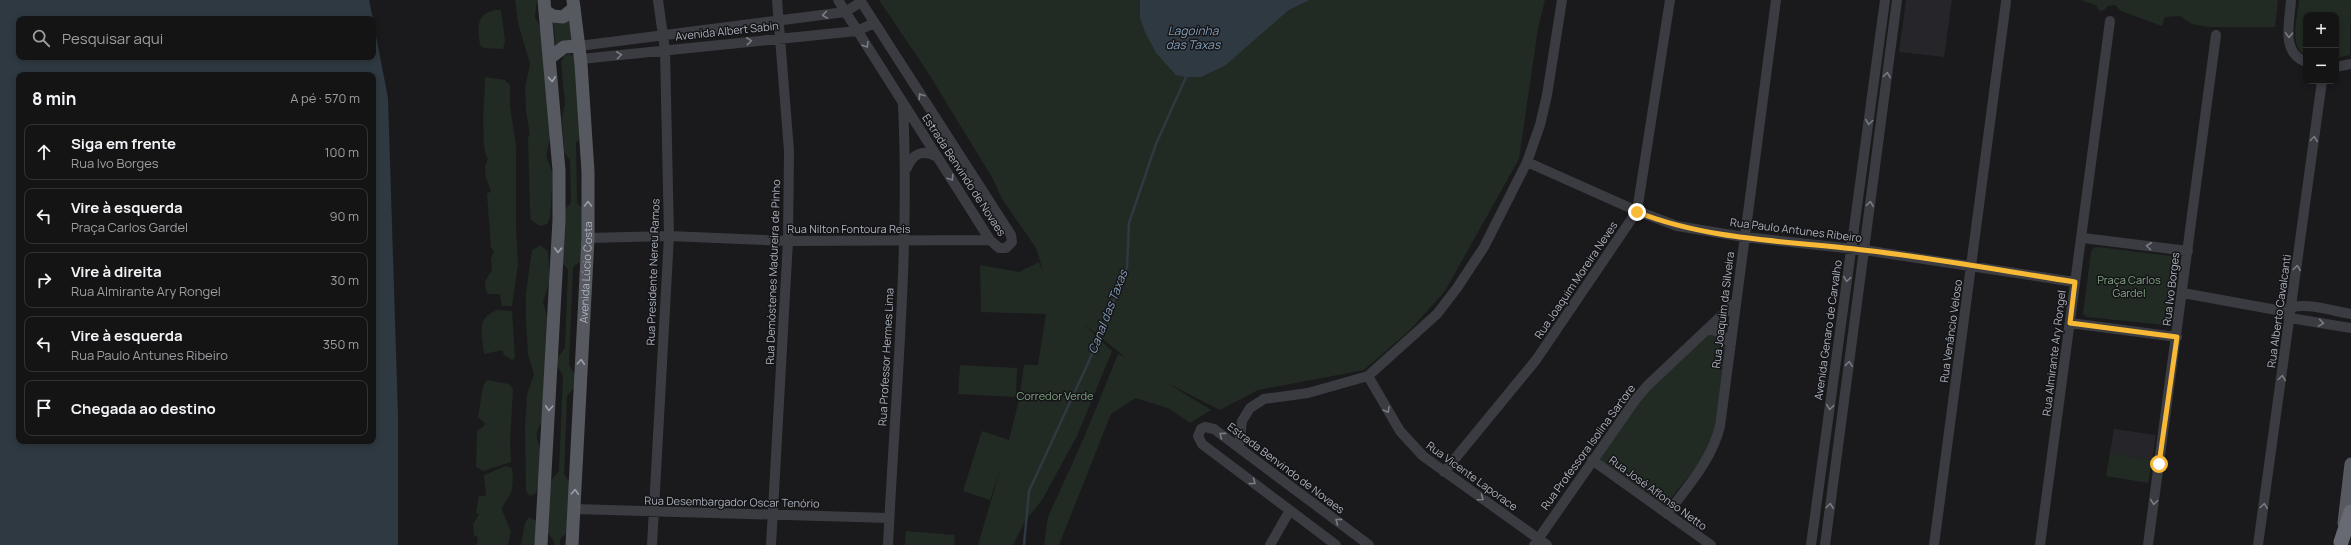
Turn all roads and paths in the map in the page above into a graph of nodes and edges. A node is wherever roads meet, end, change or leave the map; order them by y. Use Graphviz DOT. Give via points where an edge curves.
graph roads {
  1 [pos="658,0"];
  2 [pos="776,0"];
  3 [pos="838,0"];
  4 [pos="1562,0"];
  5 [pos="1670,0"];
  6 [pos="1776,0"];
  7 [pos="1885,0"];
  8 [pos="1897,0"];
  9 [pos="2291,0"];
  10 [pos="861,1"];
  11 [pos="2006,2"];
  12 [pos="574,4"];
  13 [pos="545,6"];
  14 [pos="845,12"];
  15 [pos="779,21"];
  16 [pos="2110,21"];
  17 [pos="874,23"];
  18 [pos="857,31"];
  19 [pos="663,35"];
  20 [pos="2216,35"];
  21 [pos="780,37"];
  22 [pos="665,50"];
  23 [pos="580,53"];
  24 [pos="551,57"];
  25 [pos="2303,60"];
  26 [pos="2351,64"];
  27 [pos="2339,66"];
  28 [pos="2322,84"];
  29 [pos="903,103"];
  30 [pos="937,157"];
  31 [pos="1527,162"];
  32 [pos="906,170"];
  33 [pos="1637,212"];
  34 [pos="668,236"];
  35 [pos="1744,237"];
  36 [pos="588,238"];
  37 [pos="2083,238"];
  38 [pos="990,240"];
  39 [pos="788,241"];
  40 [pos="905,241"];
  41 [pos="1852,248"];
  42 [pos="1864,250"];
  43 [pos="2188,251"];
  44 [pos="1972,266"];
  45 [pos="2075,282"];
  46 [pos="2183,293"];
  47 [pos="1736,302"];
  48 [pos="2292,307"];
  49 [pos="2282,311"];
  50 [pos="2351,314"];
  51 [pos="2290,318"];
  52 [pos="2070,323"];
  53 [pos="2351,328"];
  54 [pos="1707,329"];
  55 [pos="2177,337"];
  56 [pos="1731,344"];
  57 [pos="1368,376"];
  58 [pos="1239,447"];
  59 [pos="1592,460"];
  60 [pos="2351,464"];
  61 [pos="1444,472"];
  62 [pos="574,509"];
  63 [pos="1290,510"];
  64 [pos="654,512"];
  65 [pos="2351,512"];
  66 [pos="772,514"];
  67 [pos="1667,514"];
  68 [pos="889,518"];
  69 [pos="1536,542"];
  70 [pos="2341,544"];
  71 [pos="541,545"];
  72 [pos="572,545"];
  73 [pos="652,545"];
  74 [pos="770,545"];
  75 [pos="888,545"];
  76 [pos="1270,545"];
  77 [pos="1336,545"];
  78 [pos="1369,545"];
  79 [pos="1546,545"];
  80 [pos="1711,545"];
  81 [pos="1811,545"];
  82 [pos="1825,545"];
  83 [pos="1934,545"];
  84 [pos="2040,545"];
  85 [pos="2148,545"];
  86 [pos="2258,545"];
  1 -- 19 [label="street, Rua Presidente Nereu Ramos"];
  2 -- 15 [label="street, Rua Demóstenes Madureira de Pinho"];
  3 -- 14 [label="street, Estrada Benvindo de Novaes"];
  4 -- 31 [label="street" via="1547,95"];
  5 -- 33 [label="street, Rua Joaquim Moreira Neves"];
  6 -- 35 [label="street, Rua Joaquim da Silveira"];
  7 -- 41 [label="street, Avenida Genaro de Carvalho, one-way"];
  42 -- 8 [label="street, one-way"];
  9 -- 25 [label="street, one-way" via="2289,43 2294,54"];
  10 -- 14 [label="street, Avenida Albert Sabin"];
  10 -- 17 [label="street, Estrada Benvindo de Novaes"];
  11 -- 44 [label="street, Rua Venâncio Veloso"];
  12 -- 13 [label="main road" via="563,17 553,16"];
  12 -- 23 [label="main road, Avenida Lúcio Costa"];
  13 -- 24 [label="main road"];
  14 -- 15 [label="street, Avenida Albert Sabin, one-way"];
  14 -- 18 [label="street, Estrada Benvindo de Novaes"];
  15 -- 19 [label="street, Avenida Albert Sabin"];
  15 -- 21 [label="street, Rua Demóstenes Madureira de Pinho"];
  16 -- 37 [label="street, Rua Almirante Ary Rongel"];
  17 -- 18 [label="street, Avenida Albert Sabin"];
  38 -- 17 [label="street, Estrada Benvindo de Novaes, one-way" via="1002,248 1009,245 1012,238"];
  18 -- 21 [label="street, Avenida Albert Sabin"];
  18 -- 29 [label="street, Estrada Benvindo de Novaes, one-way"];
  19 -- 22 [label="street, Rua Presidente Nereu Ramos"];
  19 -- 23 [label="street, Avenida Albert Sabin"];
  20 -- 43 [label="street, Rua Ivo Borges"];
  22 -- 21 [label="street, Avenida Albert Sabin, one-way"];
  21 -- 39 [label="street, Rua Demóstenes Madureira de Pinho" via="789,150"];
  23 -- 22 [label="street, Avenida Albert Sabin, one-way"];
  22 -- 34 [label="street, Rua Presidente Nereu Ramos"];
  23 -- 24 [label="main road" via="564,47"];
  36 -- 23 [label="main road, Avenida Lúcio Costa, one-way" via="587,133"];
  24 -- 71 [label="main road, one-way" via="559,170 559,220"];
  26 -- 27 [label="street"];
  48 -- 28 [label="street, Rua Alberto Cavalcanti, one-way"];
  29 -- 30 [label="street, Estrada Benvindo de Novaes"];
  29 -- 32 [label="street, Rua Professor Hermes Lima"];
  30 -- 32 [label="street" via="926,152 918,153 913,156"];
  30 -- 38 [label="street, Estrada Benvindo de Novaes, one-way"];
  31 -- 33 [label="street, Rua Paulo Antunes Ribeiro"];
  31 -- 57 [label="street" via="1484,247 1457,288 1437,314"];
  32 -- 40 [label="street, Rua Professor Hermes Lima"];
  33 -- 35 [label="street, Rua Paulo Antunes Ribeiro" via="1677,226"];
  33 -- 61 [label="street, Rua Joaquim Moreira Neves" via="1536,360"];
  34 -- 36 [label="street, Rua Nilton Fontoura Reis"];
  34 -- 39 [label="street, Rua Nilton Fontoura Reis"];
  34 -- 64 [label="street, Rua Presidente Nereu Ramos"];
  35 -- 41 [label="street, Rua Paulo Antunes Ribeiro"];
  35 -- 47 [label="street, Rua Joaquim da Silveira"];
  62 -- 36 [label="main road, Avenida Lúcio Costa, one-way"];
  43 -- 37 [label="street, one-way"];
  37 -- 45 [label="street, Rua Almirante Ary Rongel"];
  38 -- 40 [label="street, Rua Nilton Fontoura Reis"];
  39 -- 40 [label="street, Rua Nilton Fontoura Reis"];
  39 -- 66 [label="street, Rua Demóstenes Madureira de Pinho"];
  40 -- 68 [label="street, Rua Professor Hermes Lima"];
  41 -- 42 [label="street, Rua Paulo Antunes Ribeiro"];
  41 -- 81 [label="street, Avenida Genaro de Carvalho, one-way"];
  42 -- 44 [label="street, Rua Paulo Antunes Ribeiro"];
  82 -- 42 [label="street, one-way"];
  43 -- 46 [label="street, Rua Ivo Borges"];
  44 -- 45 [label="street, Rua Paulo Antunes Ribeiro"];
  44 -- 83 [label="street, Rua Venâncio Veloso"];
  45 -- 52 [label="street, Rua Almirante Ary Rongel"];
  46 -- 49 [label="street"];
  46 -- 55 [label="street, Rua Ivo Borges"];
  47 -- 54 [label="street, Rua Professora Isolina Sartore"];
  47 -- 56 [label="street, Rua Joaquim da Silveira"];
  48 -- 49 [label="street"];
  48 -- 50 [label="street"];
  48 -- 51 [label="street, Rua Alberto Cavalcanti"];
  49 -- 51 [label="street"];
  51 -- 53 [label="street, one-way"];
  86 -- 51 [label="street, Rua Alberto Cavalcanti, one-way"];
  52 -- 55 [label="street"];
  52 -- 84 [label="street, Rua Almirante Ary Rongel"];
  54 -- 56 [label="street" via="1719,332"];
  54 -- 59 [label="street, Rua Professora Isolina Sartore" via="1647,386"];
  55 -- 85 [label="street, Rua Ivo Borges, one-way"];
  56 -- 67 [label="street, Rua Joaquim da Silveira" via="1716,441 1709,456"];
  57 -- 58 [label="street" via="1336,386 1257,402 1242,421"];
  57 -- 61 [label="street, Rua Vicente Laporace, one-way" via="1400,431"];
  58 -- 63 [label="street, Estrada Benvindo de Novaes, one-way" via="1210,427 1199,432 1202,444"];
  78 -- 58 [label="street, Estrada Benvindo de Novaes, one-way"];
  59 -- 67 [label="street, Rua José Affonso Netto"];
  59 -- 69 [label="street, Rua Professora Isolina Sartore"];
  60 -- 70 [label="main road"];
  61 -- 69 [label="street, Rua Vicente Laporace, one-way"];
  62 -- 64 [label="street, Rua Desembargador Oscar Tenório"];
  62 -- 72 [label="main road, Avenida Lúcio Costa"];
  63 -- 76 [label="street"];
  63 -- 77 [label="street, Estrada Benvindo de Novaes"];
  64 -- 66 [label="street, Rua Desembargador Oscar Tenório"];
  64 -- 73 [label="street, Rua Presidente Nereu Ramos"];
  65 -- 70 [label="highway"];
  66 -- 68 [label="street, Rua Desembargador Oscar Tenório"];
  66 -- 74 [label="street, Rua Demóstenes Madureira de Pinho"];
  67 -- 80 [label="street, Rua José Affonso Netto"];
  68 -- 75 [label="street, Rua Professor Hermes Lima"];
  69 -- 79 [label="street, Rua Vicente Laporace"];
}
